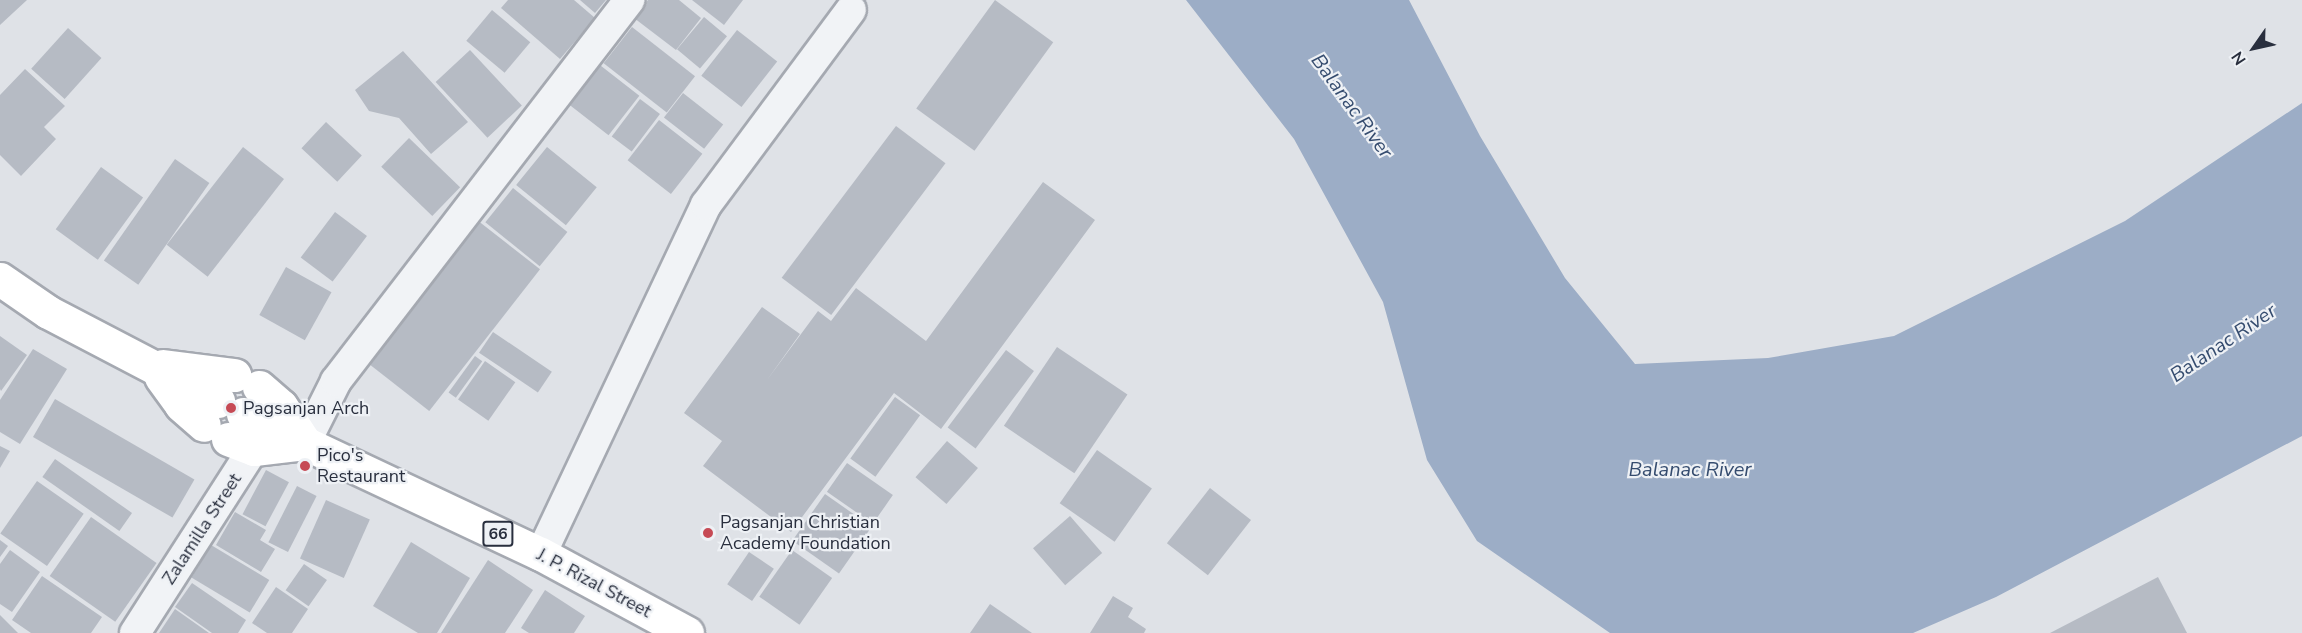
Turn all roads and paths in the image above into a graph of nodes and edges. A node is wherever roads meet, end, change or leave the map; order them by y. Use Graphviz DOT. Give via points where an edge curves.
graph roads {
  1 [pos="629,0"];
  2 [pos="851,10"];
  3 [pos="0,279"];
  4 [pos="153,366"];
  5 [pos="239,414"];
  6 [pos="305,443"];
  7 [pos="541,554"];
  8 [pos="135,633"];
  9 [pos="687,633"];
  1 -- 6 [label="street" via="336,381"];
  2 -- 7 [label="street" via="706,205"];
  3 -- 4 [label="main road, J. P. Rizal Street / 66" via="48,312"];
  4 -- 5 [label="main road, J. P. Rizal Street / 66"];
  4 -- 5 [label="main road, J. P. Rizal Street / 66" via="181,405"];
  5 -- 6 [label="main road, J. P. Rizal Street / 66"];
  5 -- 8 [label="street, Zalamilla Street"];
  6 -- 7 [label="main road, J. P. Rizal Street / 66"];
  7 -- 9 [label="main road, J. P. Rizal Street / 66"];
}
